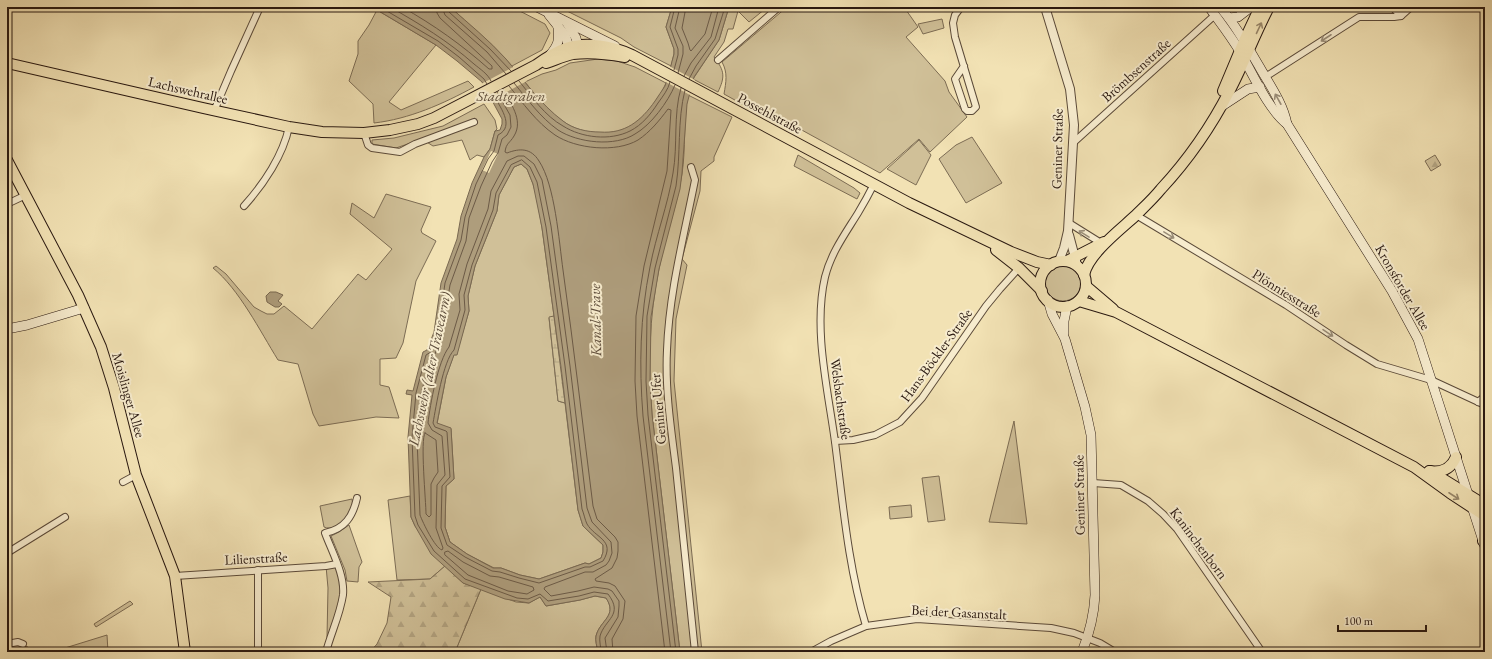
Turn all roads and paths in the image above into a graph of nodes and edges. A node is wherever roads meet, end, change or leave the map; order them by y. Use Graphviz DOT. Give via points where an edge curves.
graph roads {
  1 [pos="260,7"];
  2 [pos="537,7"];
  3 [pos="779,7"];
  4 [pos="961,7"];
  5 [pos="1045,7"];
  6 [pos="1209,7"];
  7 [pos="1252,7"];
  8 [pos="1260,7"];
  9 [pos="1269,7"];
  10 [pos="1392,7"];
  11 [pos="1411,7"];
  12 [pos="1217,11"];
  13 [pos="1401,16"];
  14 [pos="1229,18"];
  15 [pos="562,24"];
  16 [pos="575,50"];
  17 [pos="1244,50"];
  18 [pos="624,51"];
  19 [pos="550,55"];
  20 [pos="641,60"];
  21 [pos="718,60"];
  22 [pos="7,63"];
  23 [pos="536,65"];
  24 [pos="964,66"];
  25 [pos="1264,76"];
  26 [pos="1260,87"];
  27 [pos="1222,106"];
  28 [pos="214,111"];
  29 [pos="474,122"];
  30 [pos="1287,124"];
  31 [pos="289,127"];
  32 [pos="1206,130"];
  33 [pos="364,134"];
  34 [pos="1074,142"];
  35 [pos="7,160"];
  36 [pos="691,167"];
  37 [pos="874,184"];
  38 [pos="26,194"];
  39 [pos="7,204"];
  40 [pos="244,206"];
  41 [pos="1136,215"];
  42 [pos="1068,227"];
  43 [pos="960,228"];
  44 [pos="1110,238"];
  45 [pos="1101,244"];
  46 [pos="1065,262"];
  47 [pos="1019,268"];
  48 [pos="1084,275"];
  49 [pos="1086,286"];
  50 [pos="1042,291"];
  51 [pos="1048,300"];
  52 [pos="1079,300"];
  53 [pos="1067,306"];
  54 [pos="84,308"];
  55 [pos="1116,312"];
  56 [pos="7,329"];
  57 [pos="1065,339"];
  58 [pos="1431,380"];
  59 [pos="1485,396"];
  60 [pos="1478,402"];
  61 [pos="1485,405"];
  62 [pos="835,441"];
  63 [pos="1456,457"];
  64 [pos="1414,467"];
  65 [pos="1429,471"];
  66 [pos="136,475"];
  67 [pos="123,482"];
  68 [pos="1093,483"];
  69 [pos="1468,494"];
  70 [pos="357,498"];
  71 [pos="1485,505"];
  72 [pos="1472,508"];
  73 [pos="1485,516"];
  74 [pos="65,517"];
  75 [pos="1484,541"];
  76 [pos="7,553"];
  77 [pos="337,564"];
  78 [pos="258,570"];
  79 [pos="175,576"];
  80 [pos="866,626"];
  81 [pos="1088,638"];
  82 [pos="7,644"];
  83 [pos="23,644"];
  84 [pos="185,652"];
  85 [pos="258,652"];
  86 [pos="326,652"];
  87 [pos="695,652"];
  88 [pos="811,652"];
  89 [pos="1082,652"];
  90 [pos="1114,652"];
  91 [pos="1262,652"];
  1 -- 28 [label="street"];
  2 -- 15 [label="main road, Possehlstraße"];
  3 -- 21 [label="street"];
  4 -- 24 [label="street" via="955,15 953,24"];
  5 -- 34 [label="street, Geniner Straße" via="1070,89"];
  6 -- 12 [label="main road, Kronsforder Allee"];
  7 -- 14 [label="main road" via="1238,17"];
  8 -- 17 [label="main road"];
  17 -- 9 [label="main road, one-way"];
  10 -- 13 [label="street"];
  11 -- 13 [label="street"];
  12 -- 14 [label="main road, Kronsforder Allee"];
  12 -- 17 [label="main road, Kronsforder Allee"];
  12 -- 34 [label="street, Brömbsenstraße"];
  13 -- 25 [label="street, one-way" via="1359,17"];
  14 -- 17 [label="main road, Kronsforder Allee"];
  15 -- 16 [label="main road" via="574,34"];
  15 -- 18 [label="main road, Possehlstraße"];
  15 -- 19 [label="main road" via="557,46"];
  16 -- 18 [label="main road, Lachswehrallee" via="600,46"];
  16 -- 19 [label="main road, Lachswehrallee"];
  16 -- 20 [label="main road, Lachswehrallee"];
  16 -- 23 [label="main road, Lachswehrallee"];
  17 -- 25 [label="main road, Kronsforder Allee"];
  17 -- 26 [label="main road, Kronsforder Allee"];
  17 -- 27 [label="main road"];
  17 -- 32 [label="main road"];
  18 -- 20 [label="main road, Possehlstraße"];
  19 -- 23 [label="main road, Lachswehrallee"];
  20 -- 37 [label="main road, Possehlstraße"];
  22 -- 28 [label="main road, Lachswehrallee"];
  23 -- 33 [label="main road, Lachswehrallee" via="418,124"];
  24 -- 24 [label="street" via="976,107 972,111 965,109 955,79"];
  30 -- 25 [label="main road, Kronsforder Allee, one-way" via="1285,113"];
  26 -- 27 [label="main road" via="1248,89"];
  26 -- 30 [label="main road, Kronsforder Allee" via="1280,118"];
  27 -- 32 [label="main road"];
  28 -- 31 [label="main road, Lachswehrallee"];
  29 -- 33 [label="street" via="400,152 372,148"];
  30 -- 58 [label="main road, Kronsforder Allee" via="1407,316 1418,339"];
  31 -- 33 [label="main road, Lachswehrallee"];
  31 -- 40 [label="street" via="279,155 257,192"];
  32 -- 41 [label="main road" via="1175,173"];
  34 -- 42 [label="street, Geniner Straße"];
  35 -- 38 [label="main road, Moislinger Allee"];
  36 -- 87 [label="street, Geniner Ufer" via="695,180 669,316 666,351"];
  37 -- 43 [label="main road, Possehlstraße"];
  37 -- 62 [label="street, Welsbachstraße" via="832,257 821,298 822,353"];
  38 -- 39 [label="street"];
  38 -- 54 [label="main road, Moislinger Allee"];
  41 -- 44 [label="main road"];
  41 -- 58 [label="street, Plönniesstraße, one-way" via="1286,305 1377,364"];
  45 -- 42 [label="street, one-way"];
  42 -- 46 [label="street, Geniner Straße"];
  42 -- 46 [label="street, Geniner Straße" via="1064,248"];
  43 -- 46 [label="main road, Possehlstraße" via="1037,262"];
  43 -- 47 [label="main road, Possehlstraße"];
  44 -- 45 [label="main road"];
  44 -- 48 [label="main road" via="1091,261"];
  45 -- 46 [label="main road"];
  46 -- 48 [label="main road"];
  46 -- 50 [label="main road" via="1044,272 1041,281"];
  47 -- 50 [label="main road, Possehlstraße"];
  47 -- 62 [label="street, Hans-Böckler-Straße" via="986,306 922,398 900,422 875,435"];
  48 -- 49 [label="main road"];
  49 -- 52 [label="main road"];
  49 -- 55 [label="main road"];
  50 -- 51 [label="main road"];
  51 -- 53 [label="main road" via="1060,306"];
  51 -- 57 [label="main road, Geniner Straße"];
  52 -- 53 [label="main road"];
  52 -- 55 [label="main road"];
  53 -- 57 [label="main road, Geniner Straße" via="1064,321"];
  54 -- 56 [label="main road"];
  54 -- 66 [label="main road, Moislinger Allee" via="112,381"];
  55 -- 64 [label="main road"];
  57 -- 68 [label="main road, Geniner Straße" via="1091,435"];
  58 -- 60 [label="street, Plönniesstraße"];
  58 -- 63 [label="main road, Kronsforder Allee"];
  59 -- 60 [label="street"];
  60 -- 61 [label="street, Plönniesstraße"];
  62 -- 80 [label="street, Welsbachstraße" via="854,578"];
  63 -- 65 [label="main road" via="1449,468 1436,472"];
  63 -- 69 [label="main road, Kronsforder Allee"];
  64 -- 65 [label="main road"];
  64 -- 72 [label="main road, one-way"];
  65 -- 69 [label="main road"];
  66 -- 67 [label="street"];
  66 -- 79 [label="main road, Moislinger Allee"];
  68 -- 81 [label="main road, Geniner Straße" via="1095,595 1094,617"];
  68 -- 91 [label="street, Kaninchenborn" via="1121,484 1163,514 1177,529"];
  69 -- 71 [label="main road"];
  69 -- 72 [label="main road, Kronsforder Allee"];
  70 -- 77 [label="street" via="354,509 342,527 325,533"];
  72 -- 73 [label="main road"];
  72 -- 75 [label="main road, Kronsforder Allee"];
  74 -- 76 [label="street"];
  77 -- 78 [label="street, Lilienstraße"];
  77 -- 86 [label="street" via="343,594"];
  78 -- 79 [label="street, Lilienstraße"];
  78 -- 85 [label="street"];
  79 -- 84 [label="main road, Moislinger Allee"];
  80 -- 81 [label="street, Bei der Gasanstalt" via="917,619 1051,628"];
  80 -- 88 [label="street, Bei der Gasanstalt"];
  81 -- 89 [label="main road, Geniner Straße"];
  81 -- 90 [label="street, Bei der Gasanstalt"];
  82 -- 83 [label="street"];
}
